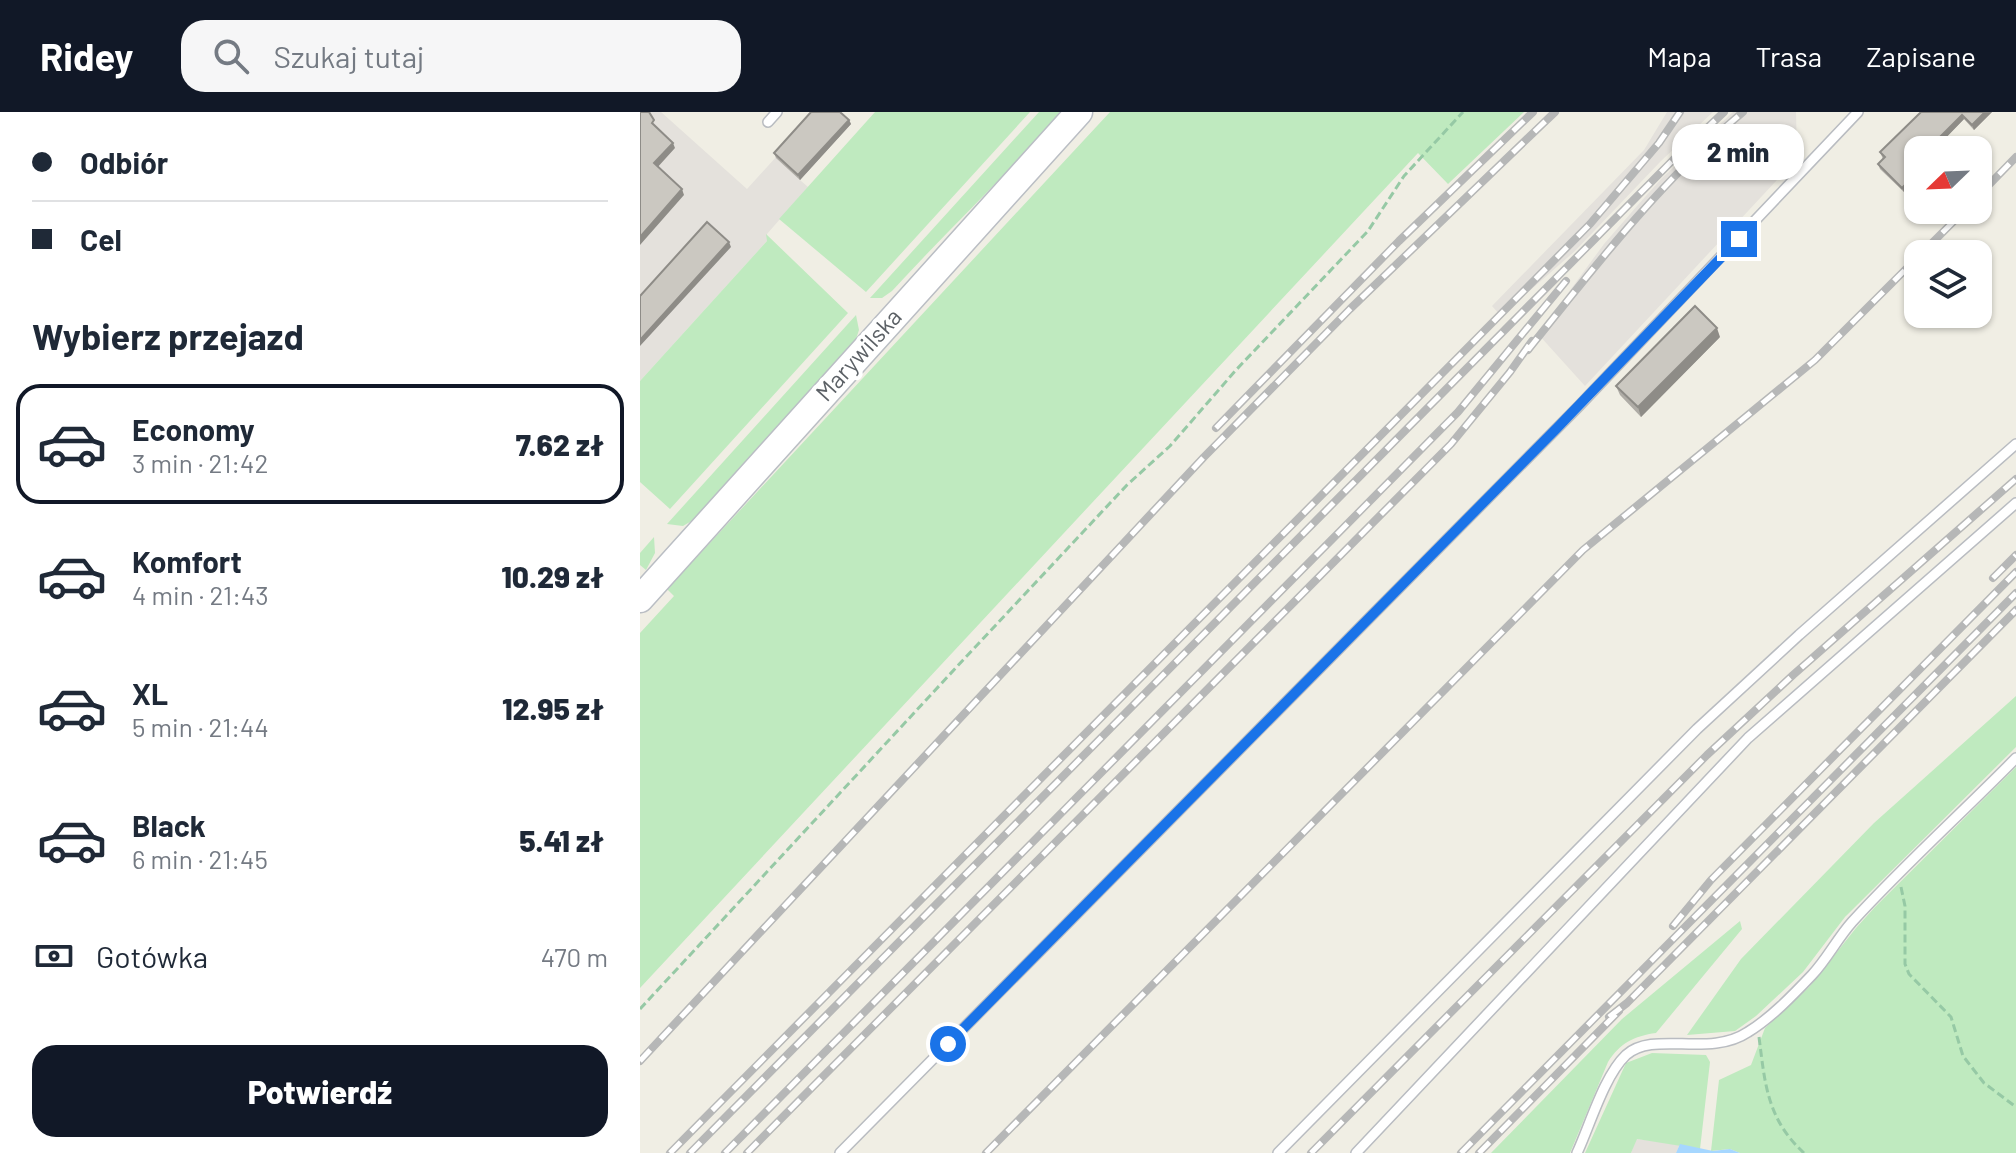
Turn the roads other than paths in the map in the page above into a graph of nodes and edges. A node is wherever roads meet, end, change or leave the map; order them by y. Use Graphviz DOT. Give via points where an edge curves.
graph roads {
  1 [pos="777,112"];
  2 [pos="1079,112"];
  3 [pos="1858,112"];
  4 [pos="768,122"];
  5 [pos="2016,444"];
  6 [pos="2016,503"];
  7 [pos="640,599"];
  8 [pos="2016,758"];
  9 [pos="840,1153"];
  10 [pos="1278,1153"];
  11 [pos="1356,1153"];
  12 [pos="1577,1153"];
  1 -- 4 [label="lane"];
  2 -- 7 [label="main road, Marywilska"];
  3 -- 9 [label="lane" via="1579,406"];
  5 -- 10 [label="lane" via="1697,729"];
  6 -- 11 [label="lane" via="1748,738"];
  8 -- 12 [label="lane" via="1757,1026 1715,1046 1651,1044 1623,1058"];
}
